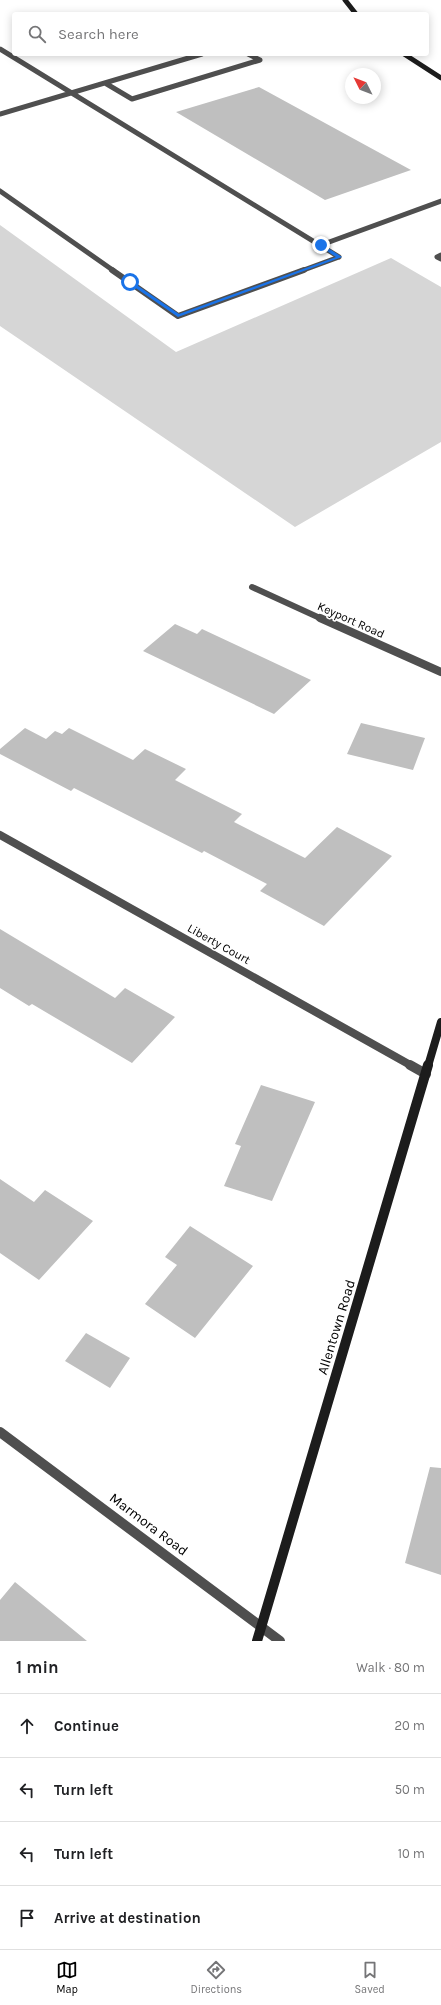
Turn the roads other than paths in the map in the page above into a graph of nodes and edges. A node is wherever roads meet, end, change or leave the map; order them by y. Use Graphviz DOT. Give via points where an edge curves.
graph roads {
  1 [pos="345,0"];
  2 [pos="354,12"];
  3 [pos="0,49"];
  4 [pos="195,56"];
  5 [pos="252,56"];
  6 [pos="407,56"];
  7 [pos="441,78"];
  8 [pos="105,83"];
  9 [pos="71,93"];
  10 [pos="0,114"];
  11 [pos="0,191"];
  12 [pos="441,202"];
  13 [pos="321,245"];
  14 [pos="441,255"];
  15 [pos="441,259"];
  16 [pos="252,587"];
  17 [pos="441,672"];
  18 [pos="0,835"];
  19 [pos="441,1022"];
  20 [pos="426,1074"];
  21 [pos="0,1432"];
  22 [pos="260,1627"];
  23 [pos="256,1641"];
  24 [pos="280,1641"];
  1 -- 2 [label="street"];
  3 -- 9 [label="street"];
  4 -- 8 [label="street"];
  5 -- 8 [label="street" via="260,60 132,99"];
  6 -- 7 [label="street"];
  8 -- 9 [label="street"];
  9 -- 10 [label="street"];
  9 -- 13 [label="street"];
  11 -- 13 [label="street" via="178,316 339,257"];
  12 -- 13 [label="street"];
  14 -- 15 [label="street" via="437,257"];
  16 -- 17 [label="street, Keyport Road"];
  18 -- 20 [label="street, Liberty Court"];
  19 -- 20 [label="street, Allentown Road"];
  20 -- 22 [label="street, Allentown Road"];
  21 -- 22 [label="street, Marmora Road"];
  22 -- 23 [label="street, Allentown Road"];
  22 -- 24 [label="street, Marmora Road"];
}
